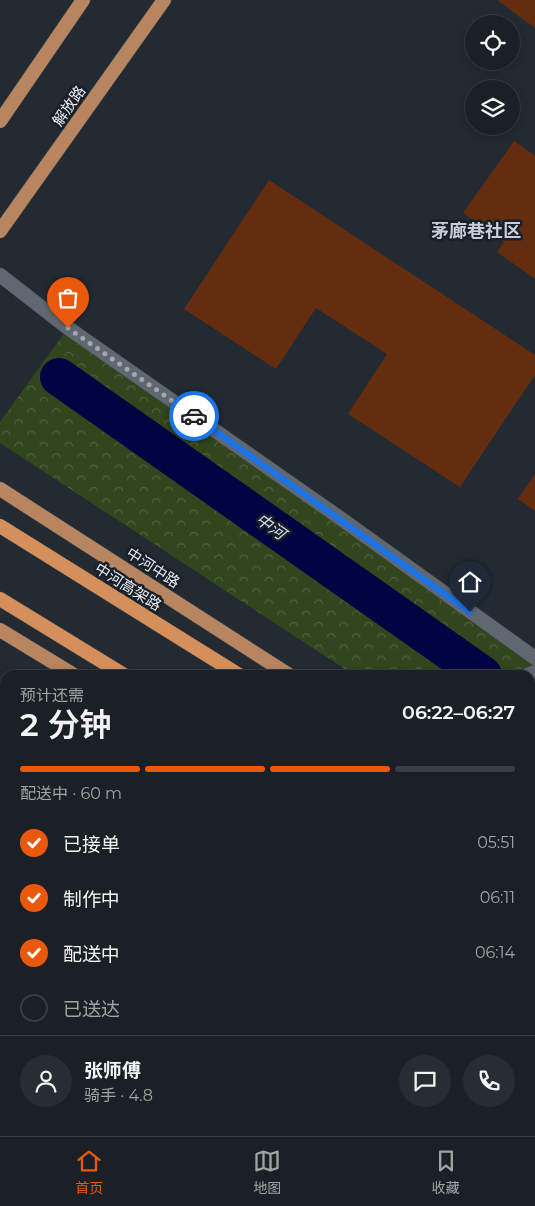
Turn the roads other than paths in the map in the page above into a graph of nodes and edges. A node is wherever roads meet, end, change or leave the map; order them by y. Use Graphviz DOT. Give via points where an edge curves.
graph roads {
  1 [pos="83,0"];
  2 [pos="164,0"];
  3 [pos="0,121"];
  4 [pos="0,231"];
  5 [pos="0,275"];
  6 [pos="0,489"];
  7 [pos="0,526"];
  8 [pos="0,599"];
  9 [pos="0,630"];
  10 [pos="535,658"];
  11 [pos="66,670"];
  12 [pos="116,670"];
  13 [pos="230,670"];
  14 [pos="281,670"];
  1 -- 3 [label="main road"];
  2 -- 4 [label="main road, 解放路"];
  5 -- 10 [label="street" via="68,328"];
  6 -- 14 [label="main road, 中河中路"];
  7 -- 13 [label="highway, 中河高架路"];
  8 -- 12 [label="highway"];
  9 -- 11 [label="main road"];
}
